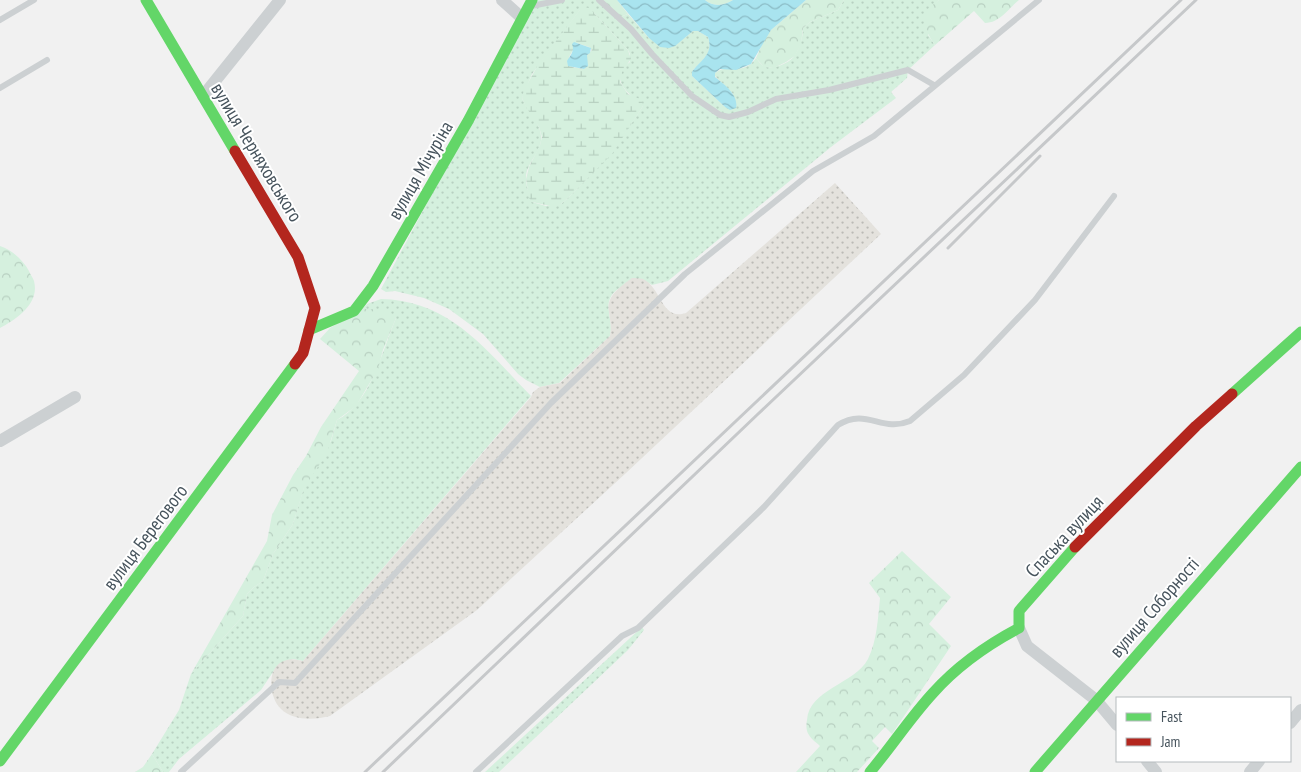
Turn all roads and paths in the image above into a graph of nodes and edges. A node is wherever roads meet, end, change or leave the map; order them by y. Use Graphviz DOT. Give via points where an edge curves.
graph roads {
  1 [pos="34,0"];
  2 [pos="146,0"];
  3 [pos="280,0"];
  4 [pos="502,0"];
  5 [pos="562,0"];
  6 [pos="599,0"];
  7 [pos="1039,0"];
  8 [pos="527,8"];
  9 [pos="0,20"];
  10 [pos="47,60"];
  11 [pos="934,85"];
  12 [pos="0,88"];
  13 [pos="203,96"];
  14 [pos="1114,196"];
  15 [pos="309,330"];
  16 [pos="1301,332"];
  17 [pos="75,397"];
  18 [pos="0,441"];
  19 [pos="1301,467"];
  20 [pos="1019,628"];
  21 [pos="1096,700"];
  22 [pos="1301,710"];
  23 [pos="1291,723"];
  24 [pos="1116,725"];
  25 [pos="0,760"];
  26 [pos="1148,762"];
  27 [pos="1258,762"];
  28 [pos="181,772"];
  29 [pos="476,772"];
  30 [pos="870,772"];
  31 [pos="1035,772"];
  32 [pos="1156,772"];
  33 [pos="1250,772"];
  1 -- 9 [label="lane"];
  2 -- 13 [label="street, вулиця Черняховського"];
  3 -- 13 [label="street"];
  4 -- 8 [label="street"];
  5 -- 8 [label="lane"];
  6 -- 11 [label="lane" via="692,96 720,115 729,117 776,99 908,70"];
  7 -- 11 [label="lane"];
  8 -- 15 [label="street, вулиця Мічуріна" via="468,121 373,286 354,311"];
  10 -- 12 [label="lane"];
  11 -- 28 [label="lane" via="874,136 813,171 685,274 551,403 295,683 279,682"];
  13 -- 15 [label="street, вулиця Черняховського" via="298,257 315,308"];
  14 -- 29 [label="lane" via="1035,300 964,375 901,425 862,417 838,426 750,521 638,628 622,636"];
  15 -- 25 [label="street, вулиця Берегового" via="303,353"];
  16 -- 20 [label="street, Спаська вулиця" via="1196,426 1086,535 1019,611"];
  17 -- 18 [label="street"];
  19 -- 21 [label="street, вулиця Соборності"];
  20 -- 21 [label="street" via="1027,646"];
  20 -- 30 [label="street" via="1003,636 943,682"];
  21 -- 24 [label="street"];
  21 -- 31 [label="street, вулиця Соборності"];
  22 -- 23 [label="street"];
  26 -- 32 [label="street"];
  27 -- 33 [label="street"];
}
